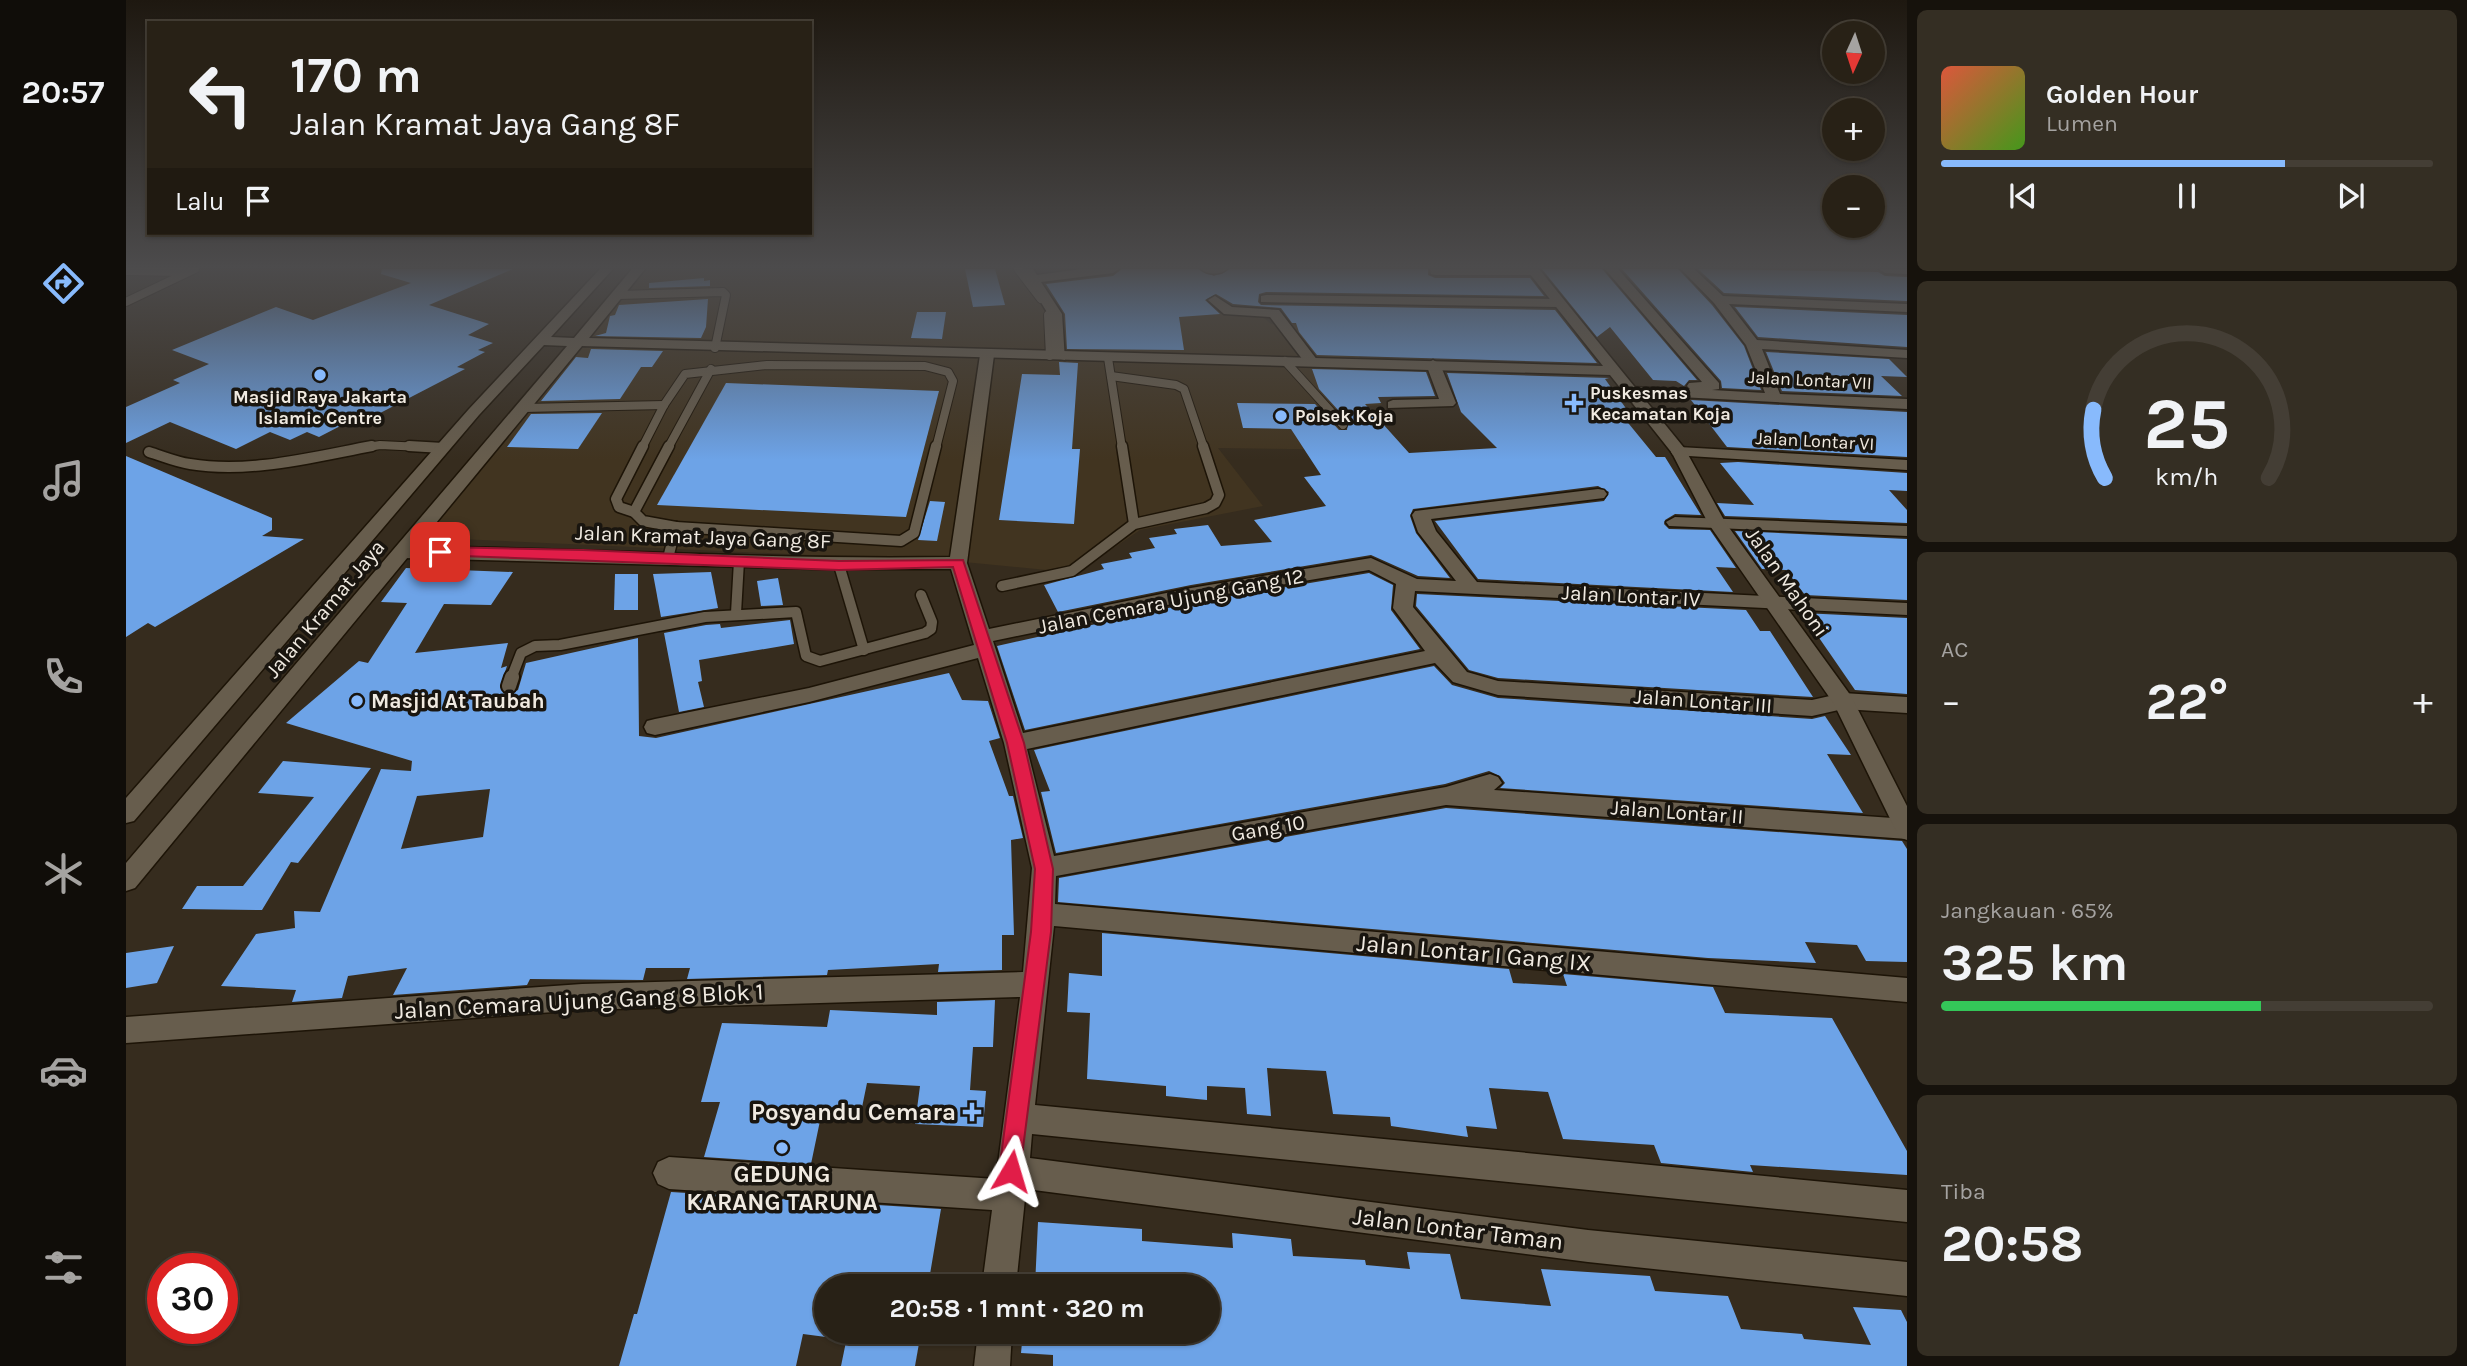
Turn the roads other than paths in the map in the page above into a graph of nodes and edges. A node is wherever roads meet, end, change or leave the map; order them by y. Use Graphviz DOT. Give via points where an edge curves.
graph roads {
  1 [pos="548,333"];
  2 [pos="587,333"];
  3 [pos="718,333"];
  4 [pos="1052,333"];
  5 [pos="1055,333"];
  6 [pos="1289,333"];
  7 [pos="1582,333"];
  8 [pos="1667,333"];
  9 [pos="1744,333"];
  10 [pos="540,341"];
  11 [pos="578,343"];
  12 [pos="1752,344"];
  13 [pos="715,348"];
  14 [pos="777,349"];
  15 [pos="1907,354"];
  16 [pos="987,355"];
  17 [pos="1055,357"];
  18 [pos="1108,358"];
  19 [pos="1285,361"];
  20 [pos="1311,361"];
  21 [pos="1433,364"];
  22 [pos="767,365"];
  23 [pos="711,369"];
  24 [pos="1111,376"];
  25 [pos="1621,382"];
  26 [pos="1774,397"];
  27 [pos="1907,404"];
  28 [pos="664,405"];
  29 [pos="1392,405"];
  30 [pos="524,408"];
  31 [pos="1343,425"];
  32 [pos="443,448"];
  33 [pos="149,452"];
  34 [pos="1679,452"];
  35 [pos="1907,465"];
  36 [pos="1598,494"];
  37 [pos="634,512"];
  38 [pos="1675,522"];
  39 [pos="1134,523"];
  40 [pos="1717,523"];
  41 [pos="676,527"];
  42 [pos="1907,531"];
  43 [pos="403,552"];
  44 [pos="668,558"];
  45 [pos="739,561"];
  46 [pos="958,563"];
  47 [pos="839,565"];
  48 [pos="1361,565"];
  49 [pos="1406,583"];
  50 [pos="1002,586"];
  51 [pos="1471,587"];
  52 [pos="922,595"];
  53 [pos="1773,603"];
  54 [pos="1907,609"];
  55 [pos="736,613"];
  56 [pos="984,643"];
  57 [pos="864,650"];
  58 [pos="1439,655"];
  59 [pos="509,686"];
  60 [pos="1843,701"];
  61 [pos="1907,705"];
  62 [pos="655,727"];
  63 [pos="1015,743"];
  64 [pos="1490,783"];
  65 [pos="1447,796"];
  66 [pos="126,814"];
  67 [pos="1907,829"];
  68 [pos="134,862"];
  69 [pos="1044,869"];
  70 [pos="126,881"];
  71 [pos="1042,914"];
  72 [pos="1032,984"];
  73 [pos="1907,990"];
  74 [pos="126,1030"];
  75 [pos="1017,1118"];
  76 [pos="669,1173"];
  77 [pos="1009,1183"];
  78 [pos="1907,1206"];
  79 [pos="1000,1274"];
  80 [pos="1907,1279"];
  81 [pos="994,1344"];
  82 [pos="992,1366"];
  1 -- 10 [label="street, Jalan Kramat Jaya"];
  2 -- 11 [label="street, Jalan Kramat Jaya"];
  3 -- 13 [label="lane"];
  4 -- 17 [label="lane"];
  5 -- 17 [label="street"];
  6 -- 20 [label="street"];
  7 -- 25 [label="street, Jalan Mahoni"];
  8 -- 25 [label="street" via="1714,386"];
  9 -- 12 [label="street"];
  10 -- 11 [label="street"];
  10 -- 32 [label="street, Jalan Kramat Jaya"];
  11 -- 13 [label="street"];
  11 -- 30 [label="street, Jalan Kramat Jaya"];
  12 -- 15 [label="street"];
  12 -- 26 [label="street"];
  13 -- 14 [label="street"];
  14 -- 16 [label="street"];
  14 -- 22 [label="lane"];
  16 -- 17 [label="street"];
  16 -- 46 [label="street"];
  17 -- 18 [label="street"];
  18 -- 19 [label="street"];
  18 -- 24 [label="lane"];
  19 -- 20 [label="street"];
  19 -- 31 [label="lane"];
  20 -- 21 [label="street"];
  21 -- 25 [label="street"];
  21 -- 29 [label="street" via="1448,403"];
  22 -- 23 [label="lane"];
  22 -- 41 [label="lane" via="925,366 948,372 953,381 914,533 901,541"];
  23 -- 28 [label="lane" via="685,374"];
  23 -- 37 [label="lane"];
  24 -- 39 [label="lane"];
  24 -- 39 [label="lane" via="1184,389 1219,495 1206,508"];
  25 -- 26 [label="street, Jalan Lontar VII"];
  25 -- 34 [label="street, Jalan Mahoni"];
  26 -- 27 [label="street, Jalan Lontar VII"];
  28 -- 30 [label="lane"];
  28 -- 37 [label="lane" via="616,499 619,507"];
  30 -- 43 [label="street, Jalan Kramat Jaya"];
  32 -- 33 [label="lane" via="380,445 264,465 216,467"];
  32 -- 66 [label="street, Jalan Kramat Jaya"];
  34 -- 35 [label="street, Jalan Lontar VI"];
  34 -- 40 [label="street, Jalan Mahoni"];
  36 -- 51 [label="street" via="1421,515 1427,532"];
  37 -- 41 [label="lane" via="643,521"];
  38 -- 40 [label="street"];
  39 -- 50 [label="lane" via="1072,571"];
  40 -- 42 [label="street"];
  40 -- 53 [label="street, Jalan Mahoni"];
  41 -- 44 [label="lane"];
  43 -- 44 [label="street, Jalan Kramat Jaya Gang 8F"];
  43 -- 68 [label="street, Jalan Kramat Jaya"];
  44 -- 45 [label="street, Jalan Kramat Jaya Gang 8F"];
  45 -- 47 [label="street, Jalan Kramat Jaya Gang 8F"];
  45 -- 55 [label="lane"];
  46 -- 47 [label="street, Jalan Kramat Jaya Gang 8F"];
  46 -- 56 [label="street"];
  47 -- 57 [label="lane"];
  48 -- 49 [label="street, Jalan Lontar IV" via="1379,565"];
  48 -- 56 [label="street, Jalan Cemara Ujung Gang 12" via="1191,594"];
  49 -- 51 [label="street, Jalan Lontar IV"];
  49 -- 58 [label="street" via="1403,608"];
  51 -- 53 [label="street, Jalan Lontar IV"];
  52 -- 57 [label="lane" via="931,629"];
  53 -- 54 [label="street, Jalan Lontar IV"];
  53 -- 60 [label="street, Jalan Mahoni"];
  55 -- 57 [label="lane" via="796,612 806,656 811,660"];
  55 -- 59 [label="lane" via="536,646 521,653"];
  56 -- 62 [label="street, Jalan Cemara Ujung Gang 12" via="809,695"];
  56 -- 63 [label="street"];
  58 -- 60 [label="street, Jalan Lontar III" via="1460,677 1499,688 1812,708"];
  58 -- 63 [label="street"];
  60 -- 61 [label="street, Jalan Lontar III"];
  60 -- 67 [label="street, Jalan Mahoni"];
  63 -- 69 [label="street"];
  64 -- 65 [label="street, Gang 10"];
  65 -- 67 [label="street, Jalan Lontar II"];
  65 -- 69 [label="street, Gang 10"];
  68 -- 70 [label="street, Jalan Kramat Jaya"];
  69 -- 71 [label="street"];
  71 -- 72 [label="street"];
  71 -- 73 [label="street, Jalan Lontar I Gang IX"];
  72 -- 74 [label="street, Jalan Cemara Ujung Gang 8 Blok 1" via="582,997"];
  72 -- 75 [label="street"];
  75 -- 77 [label="street"];
  75 -- 78 [label="street"];
  76 -- 77 [label="street, Jalan Lontar Taman"];
  77 -- 79 [label="street"];
  77 -- 80 [label="street, Jalan Lontar Taman"];
  81 -- 82 [label="street"];
}
